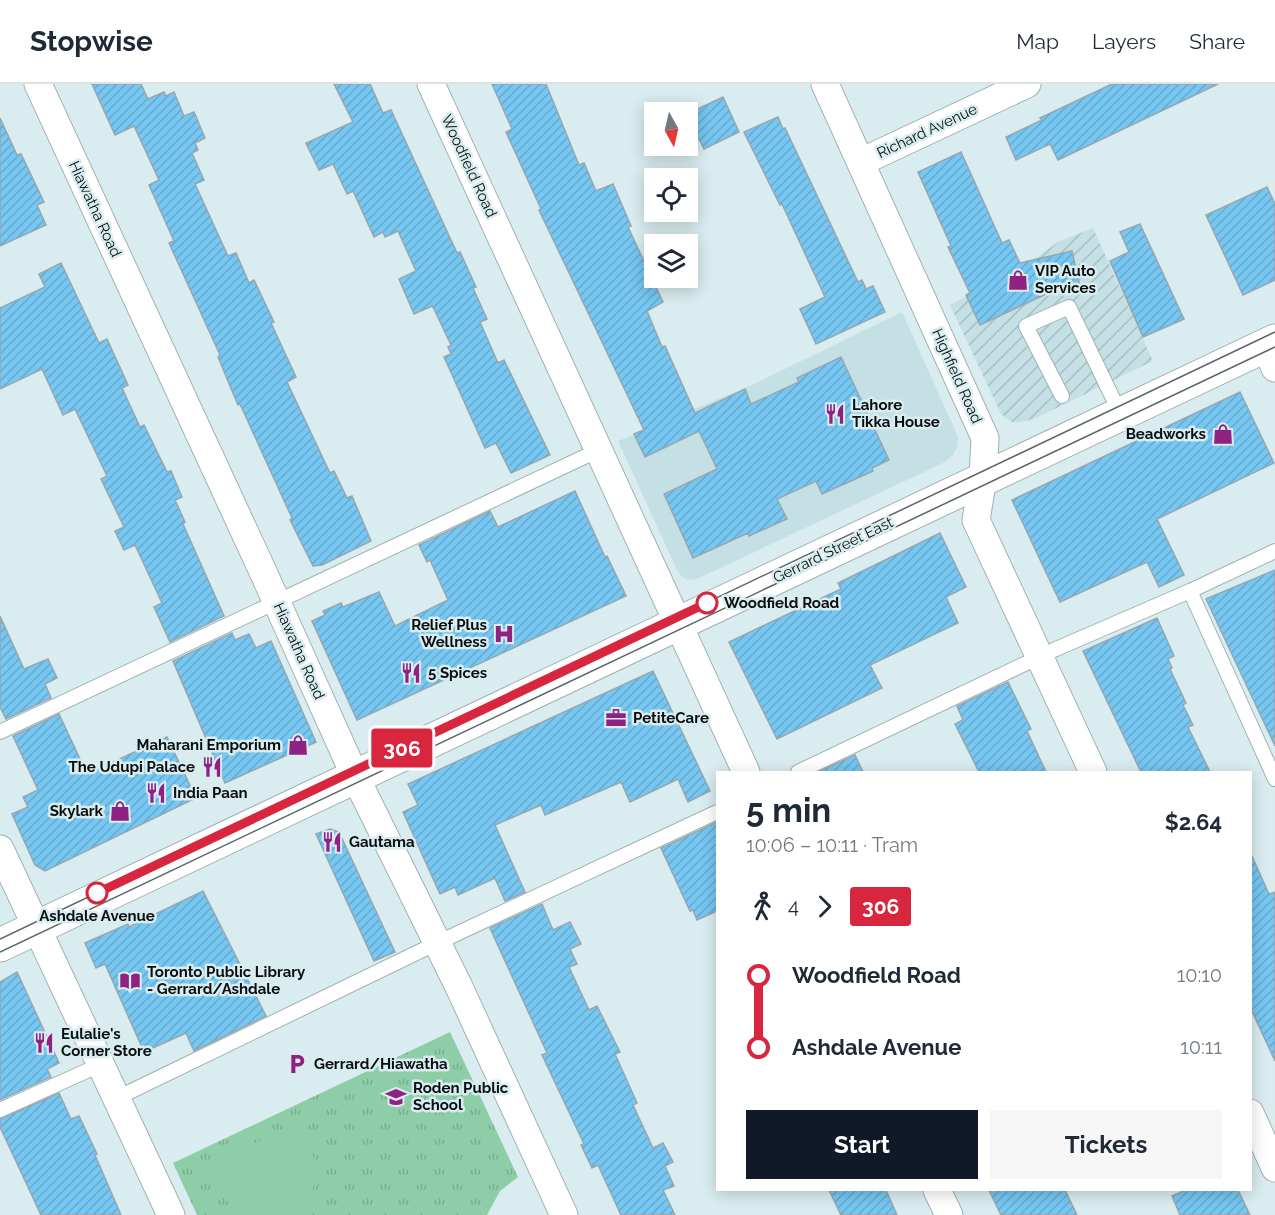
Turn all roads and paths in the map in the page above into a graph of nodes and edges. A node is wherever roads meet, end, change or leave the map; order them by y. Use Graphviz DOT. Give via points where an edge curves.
graph roads {
  1 [pos="38,84"];
  2 [pos="431,84"];
  3 [pos="825,84"];
  4 [pos="1027,84"];
  5 [pos="861,162"];
  6 [pos="1272,351"];
  7 [pos="1062,396"];
  8 [pos="1120,413"];
  9 [pos="599,450"];
  10 [pos="983,478"];
  11 [pos="1275,551"];
  12 [pos="1190,591"];
  13 [pos="277,601"];
  14 [pos="678,624"];
  15 [pos="1040,657"];
  16 [pos="0,732"];
  17 [pos="746,771"];
  18 [pos="800,771"];
  19 [pos="1093,771"];
  20 [pos="355,776"];
  21 [pos="1275,779"];
  22 [pos="716,812"];
  23 [pos="0,849"];
  24 [pos="37,928"];
  25 [pos="437,943"];
  26 [pos="0,945"];
  27 [pos="102,1064"];
  28 [pos="117,1098"];
  29 [pos="0,1110"];
  30 [pos="1252,1117"];
  31 [pos="1275,1168"];
  32 [pos="937,1191"];
  33 [pos="171,1215"];
  34 [pos="564,1215"];
  35 [pos="949,1215"];
  1 -- 13 [label="street, Hiawatha Road"];
  2 -- 9 [label="street, Woodfield Road"];
  3 -- 5 [label="street, Highfield Road"];
  4 -- 5 [label="street, Richard Avenue"];
  5 -- 10 [label="street, Highfield Road" via="985,438"];
  6 -- 8 [label="main road, Gerrard Street East"];
  7 -- 8 [label="lane" via="1026,326 1069,307"];
  8 -- 10 [label="main road, Gerrard Street East"];
  9 -- 13 [label="lane"];
  9 -- 14 [label="street, Woodfield Road"];
  10 -- 14 [label="main road, Gerrard Street East"];
  10 -- 15 [label="street, Highfield Road" via="976,520"];
  11 -- 12 [label="lane"];
  12 -- 15 [label="lane"];
  12 -- 21 [label="lane"];
  13 -- 16 [label="lane"];
  13 -- 20 [label="street, Hiawatha Road"];
  14 -- 17 [label="street, Woodfield Road"];
  14 -- 20 [label="main road, Gerrard Street East"];
  15 -- 18 [label="lane"];
  15 -- 19 [label="street, Highfield Road"];
  20 -- 24 [label="main road, Gerrard Street East"];
  20 -- 25 [label="street, Hiawatha Road"];
  22 -- 25 [label="lane"];
  23 -- 24 [label="street"];
  24 -- 26 [label="main road, Gerrard Street East"];
  24 -- 27 [label="street"];
  25 -- 28 [label="lane"];
  25 -- 34 [label="street, Hiawatha Road"];
  27 -- 28 [label="street"];
  27 -- 29 [label="lane"];
  28 -- 33 [label="street"];
  30 -- 31 [label="street"];
  32 -- 35 [label="street"];
}
